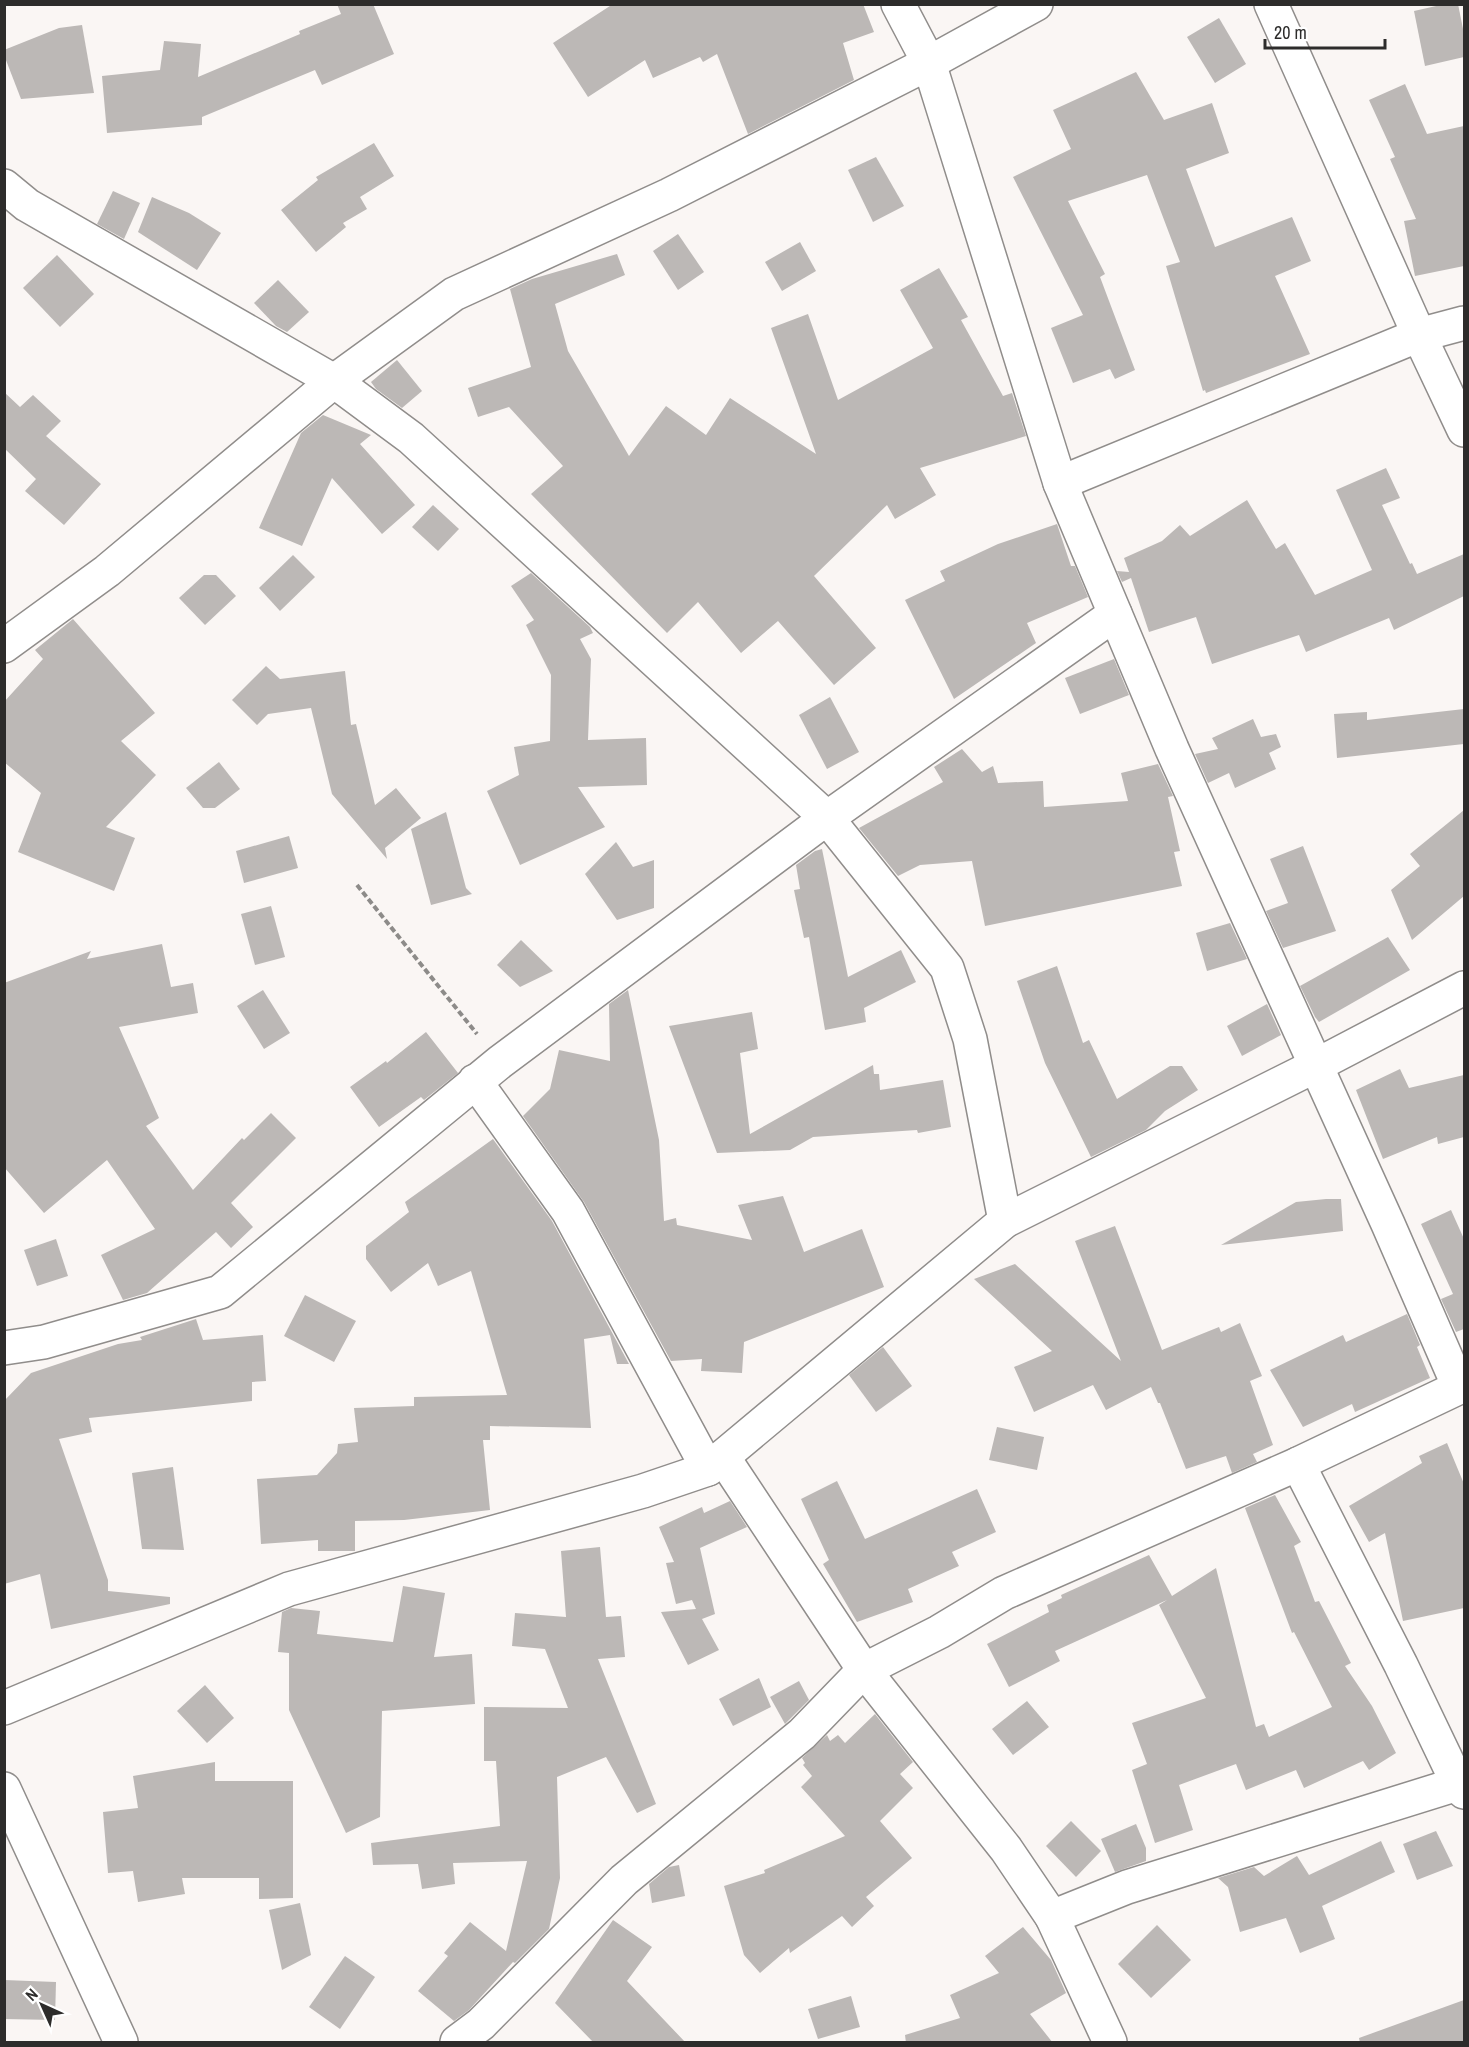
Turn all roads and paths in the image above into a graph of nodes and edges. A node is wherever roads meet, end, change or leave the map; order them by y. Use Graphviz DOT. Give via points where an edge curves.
graph roads {
  1 [pos="898,4"];
  2 [pos="1036,4"];
  3 [pos="1271,4"];
  4 [pos="929,63"];
  5 [pos="4,186"];
  6 [pos="1464,323"];
  7 [pos="1419,334"];
  8 [pos="334,381"];
  9 [pos="1464,430"];
  10 [pos="1059,483"];
  11 [pos="1115,614"];
  12 [pos="4,646"];
  13 [pos="827,818"];
  14 [pos="357,885"];
  15 [pos="1464,988"];
  16 [pos="1315,1066"];
  17 [pos="488,1071"];
  18 [pos="1005,1221"];
  19 [pos="4,1348"];
  20 [pos="1462,1386"];
  21 [pos="716,1463"];
  22 [pos="1298,1464"];
  23 [pos="864,1670"];
  24 [pos="4,1708"];
  25 [pos="1462,1786"];
  26 [pos="4,1789"];
  27 [pos="1052,1917"];
  28 [pos="121,2043"];
  29 [pos="457,2043"];
  30 [pos="1110,2043"];
  1 -- 4 [label="street"];
  2 -- 4 [label="street"];
  3 -- 7 [label="street"];
  4 -- 8 [label="street" via="669,195 454,294"];
  4 -- 10 [label="street"];
  5 -- 8 [label="street" via="27,205"];
  6 -- 7 [label="street"];
  7 -- 9 [label="street"];
  7 -- 10 [label="street"];
  8 -- 12 [label="street" via="107,571"];
  8 -- 13 [label="street" via="411,438"];
  10 -- 11 [label="street"];
  11 -- 13 [label="street"];
  11 -- 16 [label="street"];
  13 -- 17 [label="street"];
  13 -- 18 [label="street" via="947,968 970,1039"];
  14 -- 17 [label="path"];
  15 -- 16 [label="street"];
  16 -- 18 [label="street"];
  16 -- 20 [label="street"];
  17 -- 19 [label="street" via="220,1292 44,1342"];
  17 -- 21 [label="street"];
  18 -- 21 [label="street"];
  20 -- 22 [label="street"];
  21 -- 23 [label="street"];
  21 -- 24 [label="street" via="631,1494 289,1589"];
  22 -- 23 [label="street" via="1004,1593"];
  22 -- 25 [label="street"];
  23 -- 27 [label="street" via="1006,1849"];
  23 -- 29 [label="street" via="802,1734 624,1880 482,2024"];
  25 -- 27 [label="street" via="1127,1887"];
  26 -- 28 [label="street"];
  27 -- 30 [label="street"];
}
